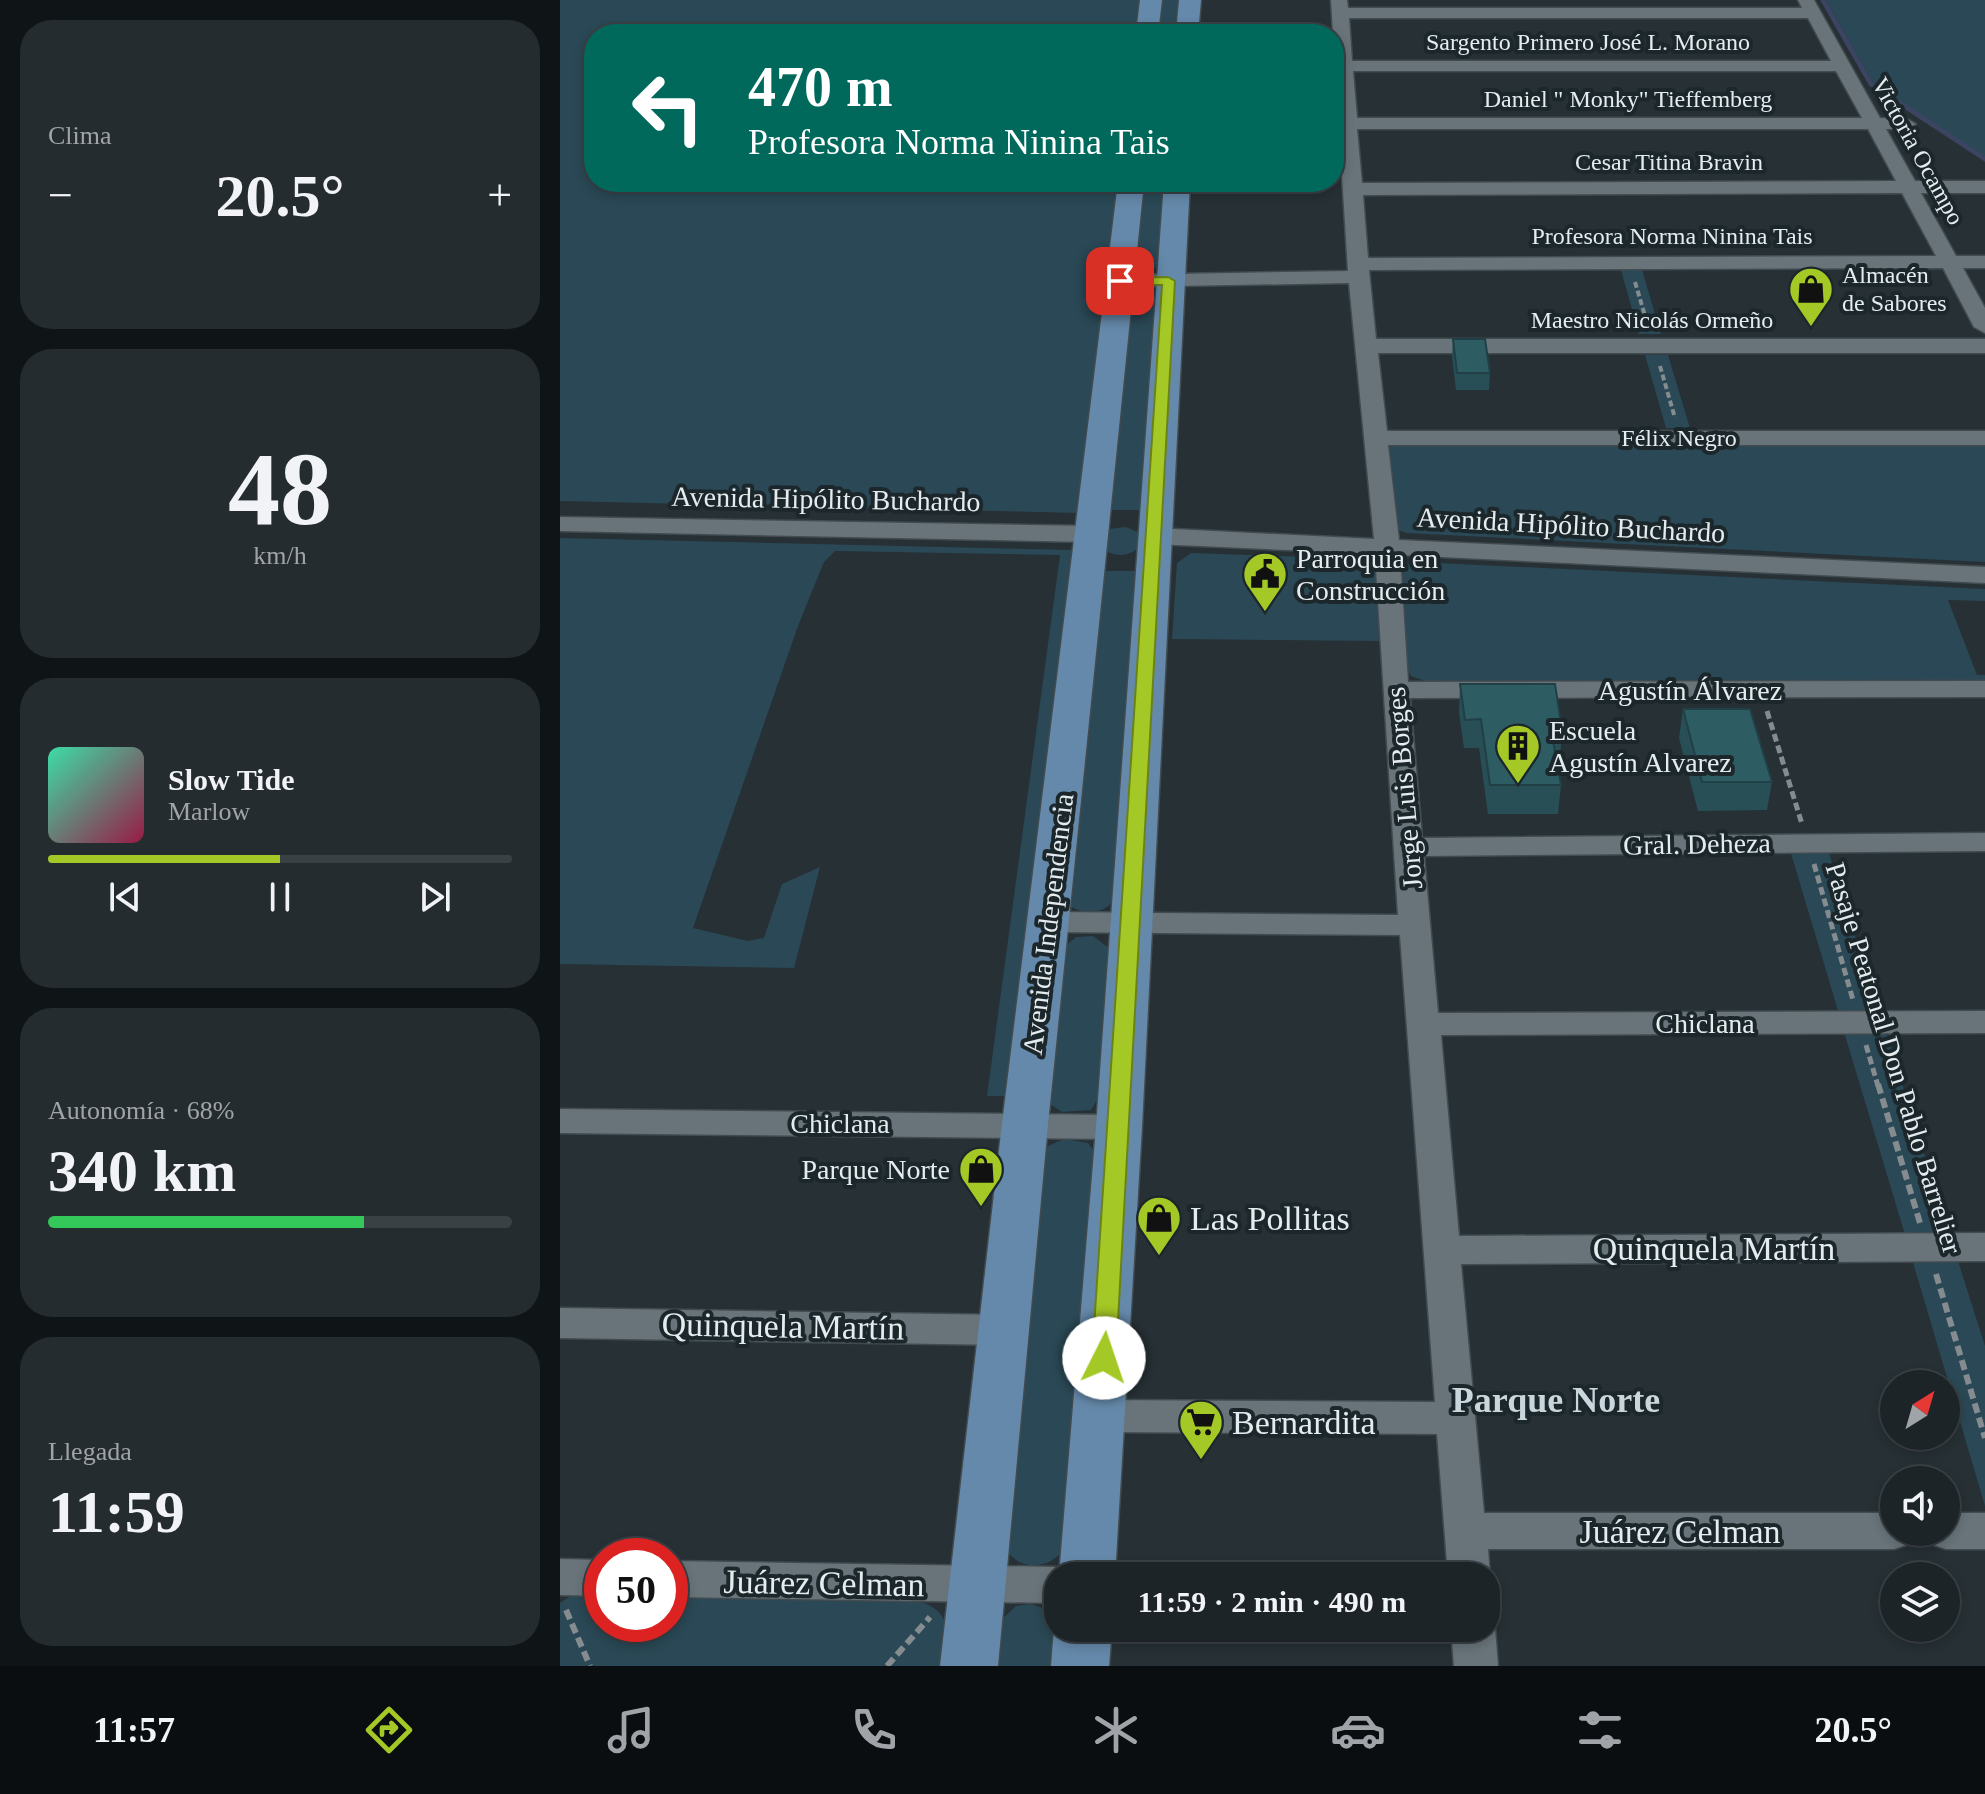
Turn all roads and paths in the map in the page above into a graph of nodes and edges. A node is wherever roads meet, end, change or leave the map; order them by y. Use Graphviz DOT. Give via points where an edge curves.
graph roads {
  1 [pos="1151,0"];
  2 [pos="1190,0"];
  3 [pos="1340,7"];
  4 [pos="1809,7"];
  5 [pos="1148,24"];
  6 [pos="1188,24"];
  7 [pos="1344,66"];
  8 [pos="1842,66"];
  9 [pos="1344,98"];
  10 [pos="1348,123"];
  11 [pos="1874,124"];
  12 [pos="1907,124"];
  13 [pos="1985,187"];
  14 [pos="1909,188"];
  15 [pos="1353,189"];
  16 [pos="1130,192"];
  17 [pos="1176,192"];
  18 [pos="1629,262"];
  19 [pos="1950,262"];
  20 [pos="1985,262"];
  21 [pos="1359,270"];
  22 [pos="1120,281"];
  23 [pos="1168,281"];
  24 [pos="1985,327"];
  25 [pos="1653,345"];
  26 [pos="1368,346"];
  27 [pos="1985,346"];
  28 [pos="1374,438"];
  29 [pos="1681,438"];
  30 [pos="1985,438"];
  31 [pos="560,524"];
  32 [pos="1122,545"];
  33 [pos="1387,546"];
  34 [pos="1985,575"];
  35 [pos="1985,689"];
  36 [pos="1395,690"];
  37 [pos="1761,690"];
  38 [pos="1985,842"];
  39 [pos="1808,843"];
  40 [pos="1409,847"];
  41 [pos="1050,922"];
  42 [pos="1131,923"];
  43 [pos="1415,925"];
  44 [pos="1985,1022"];
  45 [pos="1860,1023"];
  46 [pos="1424,1024"];
  47 [pos="560,1121"];
  48 [pos="1025,1124"];
  49 [pos="1119,1127"];
  50 [pos="1928,1247"];
  51 [pos="1985,1247"];
  52 [pos="1442,1250"];
  53 [pos="560,1323"];
  54 [pos="1006,1330"];
  55 [pos="1100,1416"];
  56 [pos="1456,1418"];
  57 [pos="1985,1438"];
  58 [pos="1465,1531"];
  59 [pos="1880,1531"];
  60 [pos="1960,1531"];
  61 [pos="1985,1531"];
  62 [pos="1088,1562"];
  63 [pos="1468,1562"];
  64 [pos="688,1579"];
  65 [pos="584,1585"];
  66 [pos="1044,1585"];
  67 [pos="979,1586"];
  68 [pos="563,1593"];
  69 [pos="930,1617"];
  70 [pos="1082,1642"];
  71 [pos="1474,1642"];
  72 [pos="590,1666"];
  73 [pos="887,1666"];
  74 [pos="969,1666"];
  75 [pos="1080,1666"];
  76 [pos="1476,1666"];
  1 -- 5 [label="main road"];
  2 -- 6 [label="main road"];
  3 -- 4 [label="street"];
  4 -- 8 [label="street, Victoria Ocampo"];
  7 -- 8 [label="street, Sargento Primero José L. Morano"];
  8 -- 11 [label="street, Victoria Ocampo"];
  9 -- 10 [label="street, Jorge Luis Borges"];
  10 -- 11 [label="street, Daniel \" Monky\" Tieffemberg"];
  10 -- 15 [label="street, Jorge Luis Borges"];
  11 -- 12 [label="street, Daniel \" Monky\" Tieffemberg"];
  11 -- 14 [label="street, Victoria Ocampo"];
  13 -- 14 [label="street, Cesar Titina Bravin"];
  14 -- 15 [label="street, Cesar Titina Bravin"];
  14 -- 19 [label="street, Victoria Ocampo"];
  15 -- 21 [label="street, Jorge Luis Borges"];
  16 -- 22 [label="main road, Avenida Independencia"];
  17 -- 23 [label="main road, Avenida Independencia"];
  18 -- 19 [label="street, Profesora Norma Ninina Tais"];
  18 -- 21 [label="street, Profesora Norma Ninina Tais"];
  18 -- 25 [label="path"];
  19 -- 20 [label="street, Profesora Norma Ninina Tais"];
  19 -- 24 [label="street, Victoria Ocampo"];
  21 -- 23 [label="street, Profesora Norma Ninina Tais"];
  21 -- 26 [label="street, Jorge Luis Borges"];
  22 -- 23 [label="street, Profesora Norma Ninina Tais"];
  22 -- 32 [label="main road, Avenida Independencia"];
  23 -- 32 [label="main road, Avenida Independencia"];
  25 -- 26 [label="street, Maestro Nicolás Ormeño"];
  25 -- 27 [label="street, Maestro Nicolás Ormeño"];
  25 -- 29 [label="path"];
  26 -- 28 [label="street, Jorge Luis Borges"];
  28 -- 29 [label="street, Félix Negro"];
  28 -- 33 [label="street, Jorge Luis Borges"];
  29 -- 30 [label="street, Félix Negro"];
  31 -- 32 [label="street, Avenida Hipólito Buchardo"];
  32 -- 33 [label="street, Avenida Hipólito Buchardo"];
  32 -- 41 [label="main road, Avenida Independencia"];
  32 -- 42 [label="main road, Avenida Independencia"];
  33 -- 34 [label="street, Avenida Hipólito Buchardo"];
  33 -- 36 [label="street, Jorge Luis Borges"];
  35 -- 37 [label="street, Agustín Álvarez"];
  36 -- 37 [label="street, Agustín Álvarez"];
  36 -- 40 [label="street, Jorge Luis Borges"];
  37 -- 39 [label="path, Pasaje Peatonal Don Pablo Barrelier"];
  38 -- 39 [label="street, Gral. Deheza"];
  39 -- 40 [label="street, Gral. Deheza"];
  39 -- 45 [label="path, Pasaje Peatonal Don Pablo Barrelier"];
  40 -- 43 [label="street, Jorge Luis Borges"];
  41 -- 42 [label="street"];
  41 -- 48 [label="main road, Avenida Independencia"];
  42 -- 43 [label="street"];
  42 -- 49 [label="main road, Avenida Independencia"];
  43 -- 46 [label="street, Jorge Luis Borges"];
  44 -- 45 [label="street, Chiclana"];
  45 -- 46 [label="street, Chiclana"];
  45 -- 50 [label="path, Pasaje Peatonal Don Pablo Barrelier"];
  46 -- 52 [label="street, Jorge Luis Borges"];
  47 -- 48 [label="street, Chiclana"];
  48 -- 49 [label="street, Chiclana"];
  48 -- 54 [label="main road, Avenida Independencia"];
  49 -- 55 [label="main road, Avenida Independencia"];
  50 -- 51 [label="street, Quinquela Martín"];
  50 -- 52 [label="street, Quinquela Martín"];
  50 -- 57 [label="path, Pasaje Peatonal Don Pablo Barrelier"];
  52 -- 56 [label="street, Jorge Luis Borges"];
  53 -- 54 [label="street, Quinquela Martín"];
  54 -- 67 [label="main road, Avenida Independencia"];
  55 -- 56 [label="street"];
  55 -- 62 [label="main road, Avenida Independencia"];
  56 -- 58 [label="street, Jorge Luis Borges"];
  58 -- 59 [label="street, Juárez Celman"];
  58 -- 63 [label="street, Jorge Luis Borges"];
  60 -- 61 [label="street"];
  64 -- 67 [label="street, Juárez Celman"];
  65 -- 68 [label="street"];
  66 -- 67 [label="street, Juárez Celman"];
  67 -- 74 [label="main road, Avenida Independencia"];
  68 -- 72 [label="path"];
  69 -- 73 [label="path"];
  70 -- 75 [label="main road"];
  71 -- 76 [label="street"];
}
